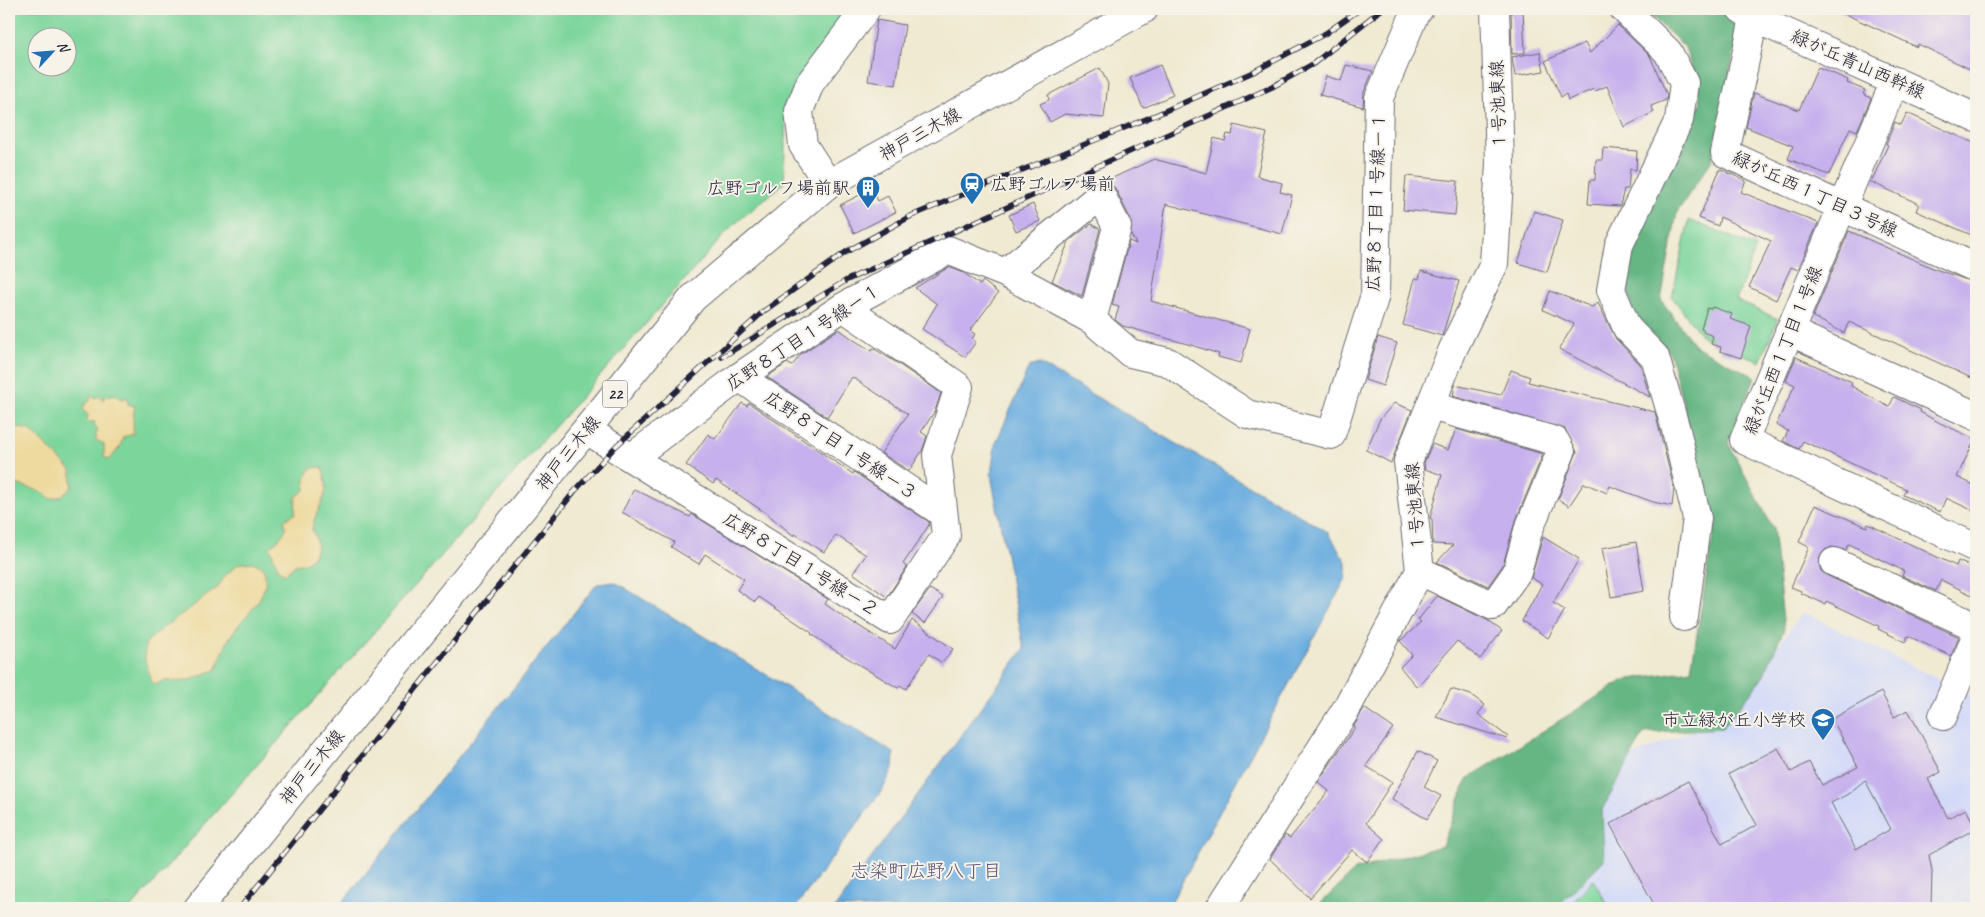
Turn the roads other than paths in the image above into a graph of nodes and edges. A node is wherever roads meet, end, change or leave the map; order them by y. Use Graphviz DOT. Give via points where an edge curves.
graph roads {
  1 [pos="866,9"];
  2 [pos="1144,9"];
  3 [pos="1419,9"];
  4 [pos="1495,9"];
  5 [pos="1624,9"];
  6 [pos="1751,12"];
  7 [pos="1895,81"];
  8 [pos="1976,118"];
  9 [pos="828,184"];
  10 [pos="1842,206"];
  11 [pos="1976,268"];
  12 [pos="1005,273"];
  13 [pos="843,307"];
  14 [pos="1092,320"];
  15 [pos="1789,331"];
  16 [pos="739,377"];
  17 [pos="1431,406"];
  18 [pos="1976,416"];
  19 [pos="586,430"];
  20 [pos="631,458"];
  21 [pos="943,513"];
  22 [pos="1976,548"];
  23 [pos="1834,562"];
  24 [pos="1420,570"];
  25 [pos="1684,617"];
  26 [pos="1976,627"];
  27 [pos="1976,637"];
  28 [pos="1943,716"];
  29 [pos="198,908"];
  30 [pos="1220,908"];
  1 -- 9 [label="street" via="810,83 798,111 803,145"];
  2 -- 9 [label="street, 神戸三木線 / 22"];
  3 -- 14 [label="street, 広野８丁目１号線ー１" via="1378,98 1375,295 1331,435 1247,414 1168,362 1130,353"];
  4 -- 17 [label="street, １号池東線" via="1500,163 1494,264 1453,349"];
  5 -- 25 [label="street" via="1668,52 1684,83 1679,120 1619,245 1611,290 1627,328 1655,357 1697,518"];
  6 -- 7 [label="street, 緑が丘青山西幹線"];
  6 -- 10 [label="street, 緑が丘西１丁目３号線" via="1725,152"];
  7 -- 8 [label="street, 緑が丘青山西幹線"];
  7 -- 10 [label="street, 緑が丘西１丁目１号線"];
  9 -- 19 [label="street, 神戸三木線 / 22" via="693,298"];
  10 -- 11 [label="street, 緑が丘西１丁目３号線"];
  10 -- 15 [label="street, 緑が丘西１丁目１号線"];
  12 -- 13 [label="street, 広野８丁目１号線ー１" via="948,250"];
  12 -- 14 [label="street, 広野８丁目１号線ー１"];
  12 -- 14 [label="street" via="1101,195 1117,227"];
  13 -- 16 [label="street, 広野８丁目１号線ー１"];
  13 -- 21 [label="street, 広野８丁目１号線ー２" via="959,387 937,455"];
  15 -- 18 [label="street"];
  15 -- 22 [label="street, 緑が丘西１丁目１号線" via="1744,440"];
  16 -- 20 [label="street, 広野８丁目１号線ー１"];
  16 -- 21 [label="street, 広野８丁目１号線ー３"];
  17 -- 24 [label="street, １号池東線" via="1408,461"];
  17 -- 24 [label="street" via="1555,441 1561,452 1528,531 1517,572 1493,606"];
  19 -- 20 [label="street"];
  19 -- 29 [label="street, 神戸三木線 / 22"];
  20 -- 21 [label="street, 広野８丁目１号線ー２" via="890,620 946,536"];
  23 -- 26 [label="street"];
  24 -- 30 [label="street, １号池東線" via="1345,712"];
  27 -- 28 [label="street"];
}
